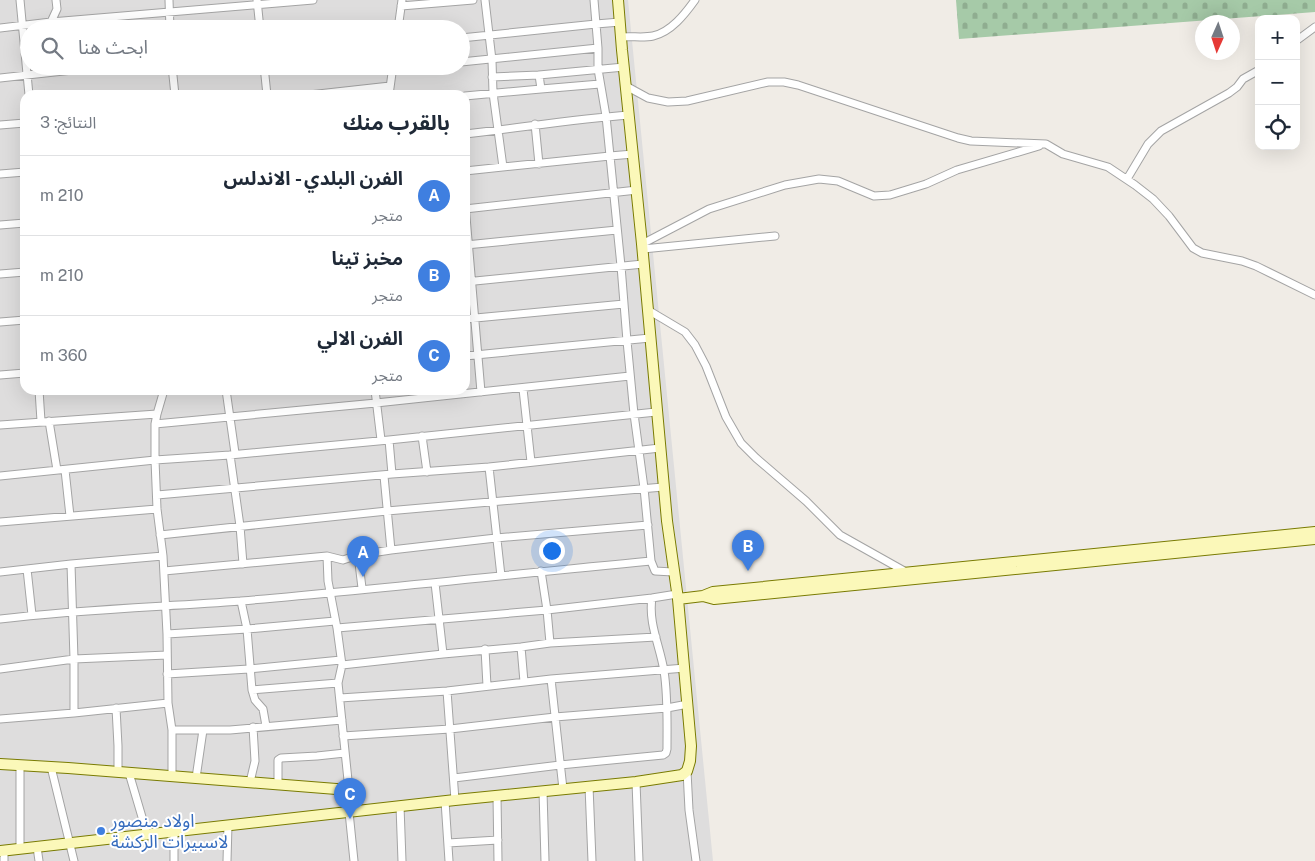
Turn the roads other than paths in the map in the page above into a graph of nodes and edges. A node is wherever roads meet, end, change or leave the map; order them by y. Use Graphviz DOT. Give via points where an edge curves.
graph roads {
  1 [pos="20,0"];
  2 [pos="56,0"];
  3 [pos="168,0"];
  4 [pos="313,0"];
  5 [pos="474,0"];
  6 [pos="485,0"];
  7 [pos="594,0"];
  8 [pos="618,0"];
  9 [pos="694,0"];
  10 [pos="258,3"];
  11 [pos="402,3"];
  12 [pos="168,12"];
  13 [pos="22,20"];
  14 [pos="52,20"];
  15 [pos="74,20"];
  16 [pos="169,20"];
  17 [pos="259,20"];
  18 [pos="399,20"];
  19 [pos="620,22"];
  20 [pos="596,24"];
  21 [pos="20,26"];
  22 [pos="1315,26"];
  23 [pos="0,28"];
  24 [pos="489,34"];
  25 [pos="470,37"];
  26 [pos="621,37"];
  27 [pos="1300,38"];
  28 [pos="598,48"];
  29 [pos="492,60"];
  30 [pos="470,61"];
  31 [pos="624,67"];
  32 [pos="598,69"];
  33 [pos="1255,72"];
  34 [pos="35,75"];
  35 [pos="173,75"];
  36 [pos="265,75"];
  37 [pos="392,75"];
  38 [pos="539,75"];
  39 [pos="27,76"];
  40 [pos="0,78"];
  41 [pos="492,78"];
  42 [pos="600,84"];
  43 [pos="390,86"];
  44 [pos="626,86"];
  45 [pos="541,89"];
  46 [pos="28,90"];
  47 [pos="174,90"];
  48 [pos="266,90"];
  49 [pos="354,90"];
  50 [pos="390,90"];
  51 [pos="493,93"];
  52 [pos="470,95"];
  53 [pos="630,115"];
  54 [pos="606,116"];
  55 [pos="20,123"];
  56 [pos="535,124"];
  57 [pos="0,125"];
  58 [pos="498,130"];
  59 [pos="470,133"];
  60 [pos="1046,144"];
  61 [pos="633,154"];
  62 [pos="610,156"];
  63 [pos="539,164"];
  64 [pos="503,167"];
  65 [pos="470,170"];
  66 [pos="20,172"];
  67 [pos="0,174"];
  68 [pos="1127,179"];
  69 [pos="637,190"];
  70 [pos="613,192"];
  71 [pos="470,208"];
  72 [pos="20,223"];
  73 [pos="0,225"];
  74 [pos="617,230"];
  75 [pos="775,236"];
  76 [pos="470,245"];
  77 [pos="643,246"];
  78 [pos="644,264"];
  79 [pos="621,266"];
  80 [pos="20,272"];
  81 [pos="0,274"];
  82 [pos="470,282"];
  83 [pos="470,294"];
  84 [pos="1315,295"];
  85 [pos="624,304"];
  86 [pos="648,310"];
  87 [pos="470,319"];
  88 [pos="474,319"];
  89 [pos="20,320"];
  90 [pos="0,322"];
  91 [pos="650,338"];
  92 [pos="627,341"];
  93 [pos="478,355"];
  94 [pos="470,356"];
  95 [pos="20,373"];
  96 [pos="0,375"];
  97 [pos="630,376"];
  98 [pos="523,388"];
  99 [pos="481,392"];
  100 [pos="470,393"];
  101 [pos="39,395"];
  102 [pos="162,395"];
  103 [pos="227,395"];
  104 [pos="375,395"];
  105 [pos="455,395"];
  106 [pos="376,404"];
  107 [pos="656,412"];
  108 [pos="156,414"];
  109 [pos="634,414"];
  110 [pos="229,416"];
  111 [pos="41,421"];
  112 [pos="49,421"];
  113 [pos="155,424"];
  114 [pos="0,425"];
  115 [pos="527,425"];
  116 [pos="422,436"];
  117 [pos="380,440"];
  118 [pos="389,440"];
  119 [pos="660,448"];
  120 [pos="639,450"];
  121 [pos="232,454"];
  122 [pos="155,460"];
  123 [pos="531,462"];
  124 [pos="489,468"];
  125 [pos="61,470"];
  126 [pos="427,472"];
  127 [pos="392,474"];
  128 [pos="0,476"];
  129 [pos="384,476"];
  130 [pos="664,487"];
  131 [pos="644,488"];
  132 [pos="234,489"];
  133 [pos="157,495"];
  134 [pos="494,502"];
  135 [pos="157,509"];
  136 [pos="387,512"];
  137 [pos="70,516"];
  138 [pos="0,522"];
  139 [pos="648,525"];
  140 [pos="240,526"];
  141 [pos="1315,532"];
  142 [pos="160,535"];
  143 [pos="496,538"];
  144 [pos="1315,539"];
  145 [pos="391,550"];
  146 [pos="358,555"];
  147 [pos="163,556"];
  148 [pos="327,556"];
  149 [pos="651,561"];
  150 [pos="71,564"];
  151 [pos="243,564"];
  152 [pos="27,568"];
  153 [pos="164,571"];
  154 [pos="542,571"];
  155 [pos="0,572"];
  156 [pos="673,572"];
  157 [pos="906,573"];
  158 [pos="501,576"];
  159 [pos="435,583"];
  160 [pos="362,588"];
  161 [pos="330,592"];
  162 [pos="702,596"];
  163 [pos="677,597"];
  164 [pos="652,598"];
  165 [pos="241,600"];
  166 [pos="166,606"];
  167 [pos="547,610"];
  168 [pos="74,612"];
  169 [pos="32,615"];
  170 [pos="0,619"];
  171 [pos="440,620"];
  172 [pos="336,624"];
  173 [pos="247,629"];
  174 [pos="167,634"];
  175 [pos="656,637"];
  176 [pos="550,643"];
  177 [pos="521,647"];
  178 [pos="485,649"];
  179 [pos="443,654"];
  180 [pos="167,655"];
  181 [pos="74,659"];
  182 [pos="342,663"];
  183 [pos="685,668"];
  184 [pos="0,669"];
  185 [pos="249,669"];
  186 [pos="664,670"];
  187 [pos="167,674"];
  188 [pos="551,679"];
  189 [pos="524,682"];
  190 [pos="338,683"];
  191 [pos="487,686"];
  192 [pos="252,690"];
  193 [pos="446,691"];
  194 [pos="340,698"];
  195 [pos="168,703"];
  196 [pos="688,704"];
  197 [pos="116,708"];
  198 [pos="667,708"];
  199 [pos="74,713"];
  200 [pos="555,718"];
  201 [pos="0,719"];
  202 [pos="342,720"];
  203 [pos="266,726"];
  204 [pos="254,727"];
  205 [pos="450,729"];
  206 [pos="172,730"];
  207 [pos="203,730"];
  208 [pos="343,736"];
  209 [pos="345,752"];
  210 [pos="0,764"];
  211 [pos="20,765"];
  212 [pos="560,765"];
  213 [pos="51,767"];
  214 [pos="687,771"];
  215 [pos="123,772"];
  216 [pos="172,776"];
  217 [pos="196,778"];
  218 [pos="454,778"];
  219 [pos="250,782"];
  220 [pos="636,782"];
  221 [pos="278,784"];
  222 [pos="589,786"];
  223 [pos="563,788"];
  224 [pos="349,790"];
  225 [pos="543,791"];
  226 [pos="498,796"];
  227 [pos="450,800"];
  228 [pos="400,806"];
  229 [pos="349,812"];
  230 [pos="228,825"];
  231 [pos="174,831"];
  232 [pos="147,834"];
  233 [pos="498,840"];
  234 [pos="69,843"];
  235 [pos="448,843"];
  236 [pos="38,847"];
  237 [pos="20,849"];
  238 [pos="3,854"];
  239 [pos="39,861"];
  240 [pos="74,861"];
  241 [pos="174,861"];
  242 [pos="227,861"];
  243 [pos="354,861"];
  244 [pos="402,861"];
  245 [pos="449,861"];
  246 [pos="498,861"];
  247 [pos="545,861"];
  248 [pos="592,861"];
  249 [pos="639,861"];
  250 [pos="696,861"];
  1 -- 13 [label="street"];
  2 -- 14 [label="street"];
  3 -- 12 [label="street"];
  4 -- 10 [label="street"];
  5 -- 11 [label="street"];
  6 -- 24 [label="street"];
  7 -- 20 [label="street"];
  8 -- 19 [label="street"];
  9 -- 26 [label="street" via="684,15 665,31 653,36"];
  10 -- 12 [label="street"];
  10 -- 17 [label="street"];
  11 -- 18 [label="street"];
  12 -- 15 [label="street"];
  12 -- 16 [label="street"];
  19 -- 20 [label="street"];
  19 -- 26 [label="street"];
  20 -- 24 [label="street"];
  20 -- 28 [label="street"];
  21 -- 23 [label="street"];
  22 -- 27 [label="street"];
  24 -- 25 [label="street"];
  24 -- 29 [label="street"];
  26 -- 31 [label="street"];
  28 -- 29 [label="street"];
  28 -- 32 [label="street"];
  29 -- 30 [label="street"];
  29 -- 41 [label="street"];
  31 -- 32 [label="street"];
  31 -- 44 [label="street"];
  32 -- 38 [label="street"];
  32 -- 42 [label="street"];
  33 -- 68 [label="street" via="1229,93 1161,131 1148,144"];
  34 -- 39 [label="street"];
  35 -- 47 [label="street"];
  36 -- 48 [label="street"];
  37 -- 43 [label="street"];
  38 -- 41 [label="street"];
  38 -- 45 [label="street"];
  39 -- 40 [label="street"];
  39 -- 46 [label="street"];
  41 -- 51 [label="street"];
  42 -- 45 [label="street"];
  42 -- 54 [label="street"];
  43 -- 49 [label="street"];
  43 -- 50 [label="street"];
  44 -- 53 [label="street"];
  44 -- 60 [label="street" via="648,98 668,102 687,101 768,82 784,82 958,138"];
  45 -- 51 [label="street"];
  51 -- 52 [label="street"];
  51 -- 58 [label="street"];
  53 -- 54 [label="street"];
  53 -- 61 [label="street"];
  54 -- 56 [label="street"];
  54 -- 62 [label="street"];
  55 -- 57 [label="street"];
  56 -- 58 [label="street"];
  56 -- 63 [label="street"];
  58 -- 59 [label="street"];
  58 -- 64 [label="street"];
  60 -- 68 [label="street" via="1063,154 1108,166"];
  60 -- 77 [label="street" via="957,170 890,196 874,196 838,181 819,179 785,185 709,209"];
  61 -- 62 [label="street"];
  61 -- 69 [label="street"];
  62 -- 63 [label="street"];
  62 -- 70 [label="street"];
  63 -- 64 [label="street"];
  64 -- 65 [label="street"];
  66 -- 67 [label="street"];
  68 -- 84 [label="street" via="1153,199 1193,248 1256,266"];
  69 -- 70 [label="street"];
  69 -- 77 [label="street"];
  70 -- 71 [label="street"];
  70 -- 74 [label="street"];
  72 -- 73 [label="street"];
  74 -- 76 [label="street"];
  74 -- 79 [label="street"];
  75 -- 77 [label="street"];
  77 -- 78 [label="street"];
  78 -- 79 [label="street"];
  78 -- 86 [label="street"];
  79 -- 82 [label="street"];
  79 -- 85 [label="street"];
  80 -- 81 [label="street"];
  83 -- 88 [label="street"];
  85 -- 88 [label="street"];
  85 -- 92 [label="street"];
  86 -- 91 [label="street"];
  86 -- 157 [label="street" via="685,332 695,345 726,417 741,443 840,535"];
  87 -- 88 [label="street"];
  88 -- 93 [label="street"];
  89 -- 90 [label="street"];
  91 -- 92 [label="street"];
  91 -- 107 [label="street"];
  92 -- 93 [label="street"];
  92 -- 97 [label="street"];
  93 -- 94 [label="street"];
  93 -- 99 [label="street"];
  95 -- 96 [label="street"];
  97 -- 98 [label="street"];
  97 -- 109 [label="street"];
  98 -- 99 [label="street"];
  98 -- 115 [label="street"];
  99 -- 100 [label="street"];
  101 -- 111 [label="street"];
  102 -- 108 [label="street"];
  103 -- 110 [label="street"];
  104 -- 106 [label="street"];
  105 -- 106 [label="street"];
  106 -- 110 [label="street"];
  106 -- 117 [label="street"];
  107 -- 109 [label="street"];
  107 -- 119 [label="street"];
  108 -- 112 [label="street"];
  108 -- 113 [label="street"];
  109 -- 115 [label="street"];
  109 -- 120 [label="street"];
  110 -- 113 [label="street"];
  110 -- 121 [label="street"];
  111 -- 112 [label="street"];
  111 -- 114 [label="street"];
  112 -- 125 [label="street"];
  113 -- 122 [label="street"];
  115 -- 116 [label="street"];
  115 -- 123 [label="street"];
  116 -- 118 [label="street"];
  116 -- 126 [label="street"];
  117 -- 118 [label="street"];
  117 -- 121 [label="street"];
  118 -- 127 [label="street"];
  119 -- 120 [label="street"];
  119 -- 130 [label="street"];
  120 -- 123 [label="street"];
  120 -- 131 [label="street"];
  121 -- 122 [label="street"];
  121 -- 132 [label="street"];
  122 -- 125 [label="street"];
  122 -- 133 [label="street"];
  123 -- 124 [label="street"];
  124 -- 126 [label="street"];
  124 -- 134 [label="street"];
  125 -- 128 [label="street"];
  125 -- 137 [label="street"];
  126 -- 127 [label="street"];
  127 -- 129 [label="street"];
  129 -- 132 [label="street"];
  129 -- 136 [label="street"];
  130 -- 131 [label="street"];
  130 -- 156 [label="street"];
  131 -- 134 [label="street"];
  131 -- 139 [label="street"];
  132 -- 133 [label="street"];
  132 -- 140 [label="street"];
  133 -- 135 [label="street"];
  134 -- 136 [label="street"];
  134 -- 143 [label="street"];
  135 -- 137 [label="street"];
  135 -- 142 [label="street"];
  136 -- 140 [label="street"];
  136 -- 145 [label="street"];
  137 -- 138 [label="street"];
  139 -- 143 [label="street"];
  139 -- 149 [label="street"];
  140 -- 142 [label="street"];
  140 -- 151 [label="street"];
  141 -- 157 [label="street"];
  142 -- 147 [label="street"];
  143 -- 145 [label="street"];
  143 -- 158 [label="street"];
  144 -- 162 [label="street" via="714,599"];
  145 -- 146 [label="street"];
  146 -- 148 [label="street" via="343,560"];
  146 -- 160 [label="street"];
  147 -- 150 [label="street"];
  147 -- 153 [label="street"];
  148 -- 151 [label="street"];
  148 -- 161 [label="street"];
  149 -- 154 [label="street"];
  149 -- 156 [label="street" via="655,571"];
  150 -- 152 [label="street"];
  150 -- 168 [label="street"];
  151 -- 153 [label="street"];
  152 -- 155 [label="street"];
  152 -- 169 [label="street"];
  153 -- 166 [label="street"];
  154 -- 158 [label="street"];
  154 -- 167 [label="street"];
  156 -- 163 [label="street"];
  157 -- 162 [label="street" via="713,592"];
  158 -- 159 [label="street"];
  159 -- 160 [label="street"];
  159 -- 171 [label="street"];
  160 -- 161 [label="street"];
  161 -- 165 [label="street"];
  161 -- 172 [label="street"];
  162 -- 163 [label="street"];
  163 -- 164 [label="street"];
  163 -- 183 [label="street"];
  164 -- 167 [label="street"];
  164 -- 175 [label="street" via="651,618"];
  165 -- 166 [label="street"];
  165 -- 173 [label="street"];
  166 -- 168 [label="street"];
  166 -- 174 [label="street"];
  167 -- 171 [label="street"];
  167 -- 176 [label="street"];
  168 -- 169 [label="street"];
  168 -- 181 [label="street"];
  169 -- 170 [label="street"];
  171 -- 172 [label="street"];
  171 -- 179 [label="street"];
  172 -- 173 [label="street"];
  172 -- 182 [label="street"];
  173 -- 174 [label="street"];
  173 -- 185 [label="street"];
  174 -- 180 [label="street"];
  175 -- 176 [label="street"];
  175 -- 186 [label="street"];
  176 -- 177 [label="street"];
  177 -- 178 [label="street"];
  177 -- 189 [label="street"];
  178 -- 179 [label="street"];
  178 -- 191 [label="street"];
  179 -- 182 [label="street"];
  180 -- 181 [label="street"];
  180 -- 187 [label="street"];
  181 -- 184 [label="street"];
  181 -- 199 [label="street"];
  182 -- 185 [label="street"];
  182 -- 190 [label="street"];
  183 -- 186 [label="street"];
  183 -- 196 [label="street"];
  185 -- 187 [label="street"];
  185 -- 192 [label="street"];
  186 -- 188 [label="street"];
  186 -- 198 [label="street"];
  187 -- 195 [label="street"];
  188 -- 189 [label="street"];
  188 -- 200 [label="street"];
  189 -- 191 [label="street"];
  190 -- 192 [label="street"];
  190 -- 194 [label="street"];
  191 -- 193 [label="street"];
  192 -- 203 [label="street" via="263,709"];
  193 -- 194 [label="street"];
  193 -- 205 [label="street"];
  194 -- 202 [label="street"];
  195 -- 197 [label="street"];
  195 -- 206 [label="street"];
  196 -- 198 [label="street"];
  196 -- 214 [label="street" via="691,746"];
  197 -- 199 [label="street"];
  197 -- 215 [label="street"];
  198 -- 200 [label="street"];
  198 -- 212 [label="street" via="666,753"];
  199 -- 201 [label="street"];
  200 -- 205 [label="street"];
  200 -- 212 [label="street"];
  202 -- 203 [label="street"];
  202 -- 208 [label="street"];
  203 -- 204 [label="street"];
  204 -- 207 [label="street"];
  204 -- 219 [label="street" via="255,761"];
  205 -- 208 [label="street"];
  205 -- 218 [label="street"];
  206 -- 207 [label="street"];
  206 -- 216 [label="street"];
  207 -- 217 [label="street"];
  208 -- 209 [label="street"];
  209 -- 221 [label="street" via="281,758 278,760"];
  209 -- 224 [label="street"];
  210 -- 211 [label="street"];
  211 -- 213 [label="street"];
  211 -- 237 [label="street"];
  212 -- 218 [label="street"];
  212 -- 223 [label="street"];
  213 -- 215 [label="street"];
  213 -- 234 [label="street"];
  214 -- 220 [label="street" via="682,775"];
  214 -- 250 [label="street"];
  215 -- 216 [label="street"];
  215 -- 232 [label="street"];
  216 -- 217 [label="street"];
  217 -- 219 [label="street"];
  218 -- 227 [label="street"];
  219 -- 221 [label="street"];
  220 -- 222 [label="street"];
  220 -- 249 [label="street"];
  221 -- 224 [label="street"];
  222 -- 223 [label="street"];
  222 -- 248 [label="street"];
  223 -- 225 [label="street"];
  224 -- 229 [label="street"];
  225 -- 226 [label="street"];
  225 -- 247 [label="street"];
  226 -- 227 [label="street"];
  226 -- 233 [label="street"];
  227 -- 228 [label="street"];
  227 -- 235 [label="street"];
  228 -- 229 [label="street"];
  228 -- 244 [label="street"];
  229 -- 230 [label="street"];
  229 -- 243 [label="street"];
  230 -- 231 [label="street"];
  230 -- 242 [label="street"];
  231 -- 232 [label="street"];
  231 -- 241 [label="street"];
  232 -- 234 [label="street"];
  233 -- 235 [label="street"];
  233 -- 246 [label="street"];
  234 -- 236 [label="street"];
  234 -- 240 [label="street"];
  235 -- 245 [label="street"];
  236 -- 237 [label="street"];
  236 -- 239 [label="street"];
  237 -- 238 [label="street"];
}
